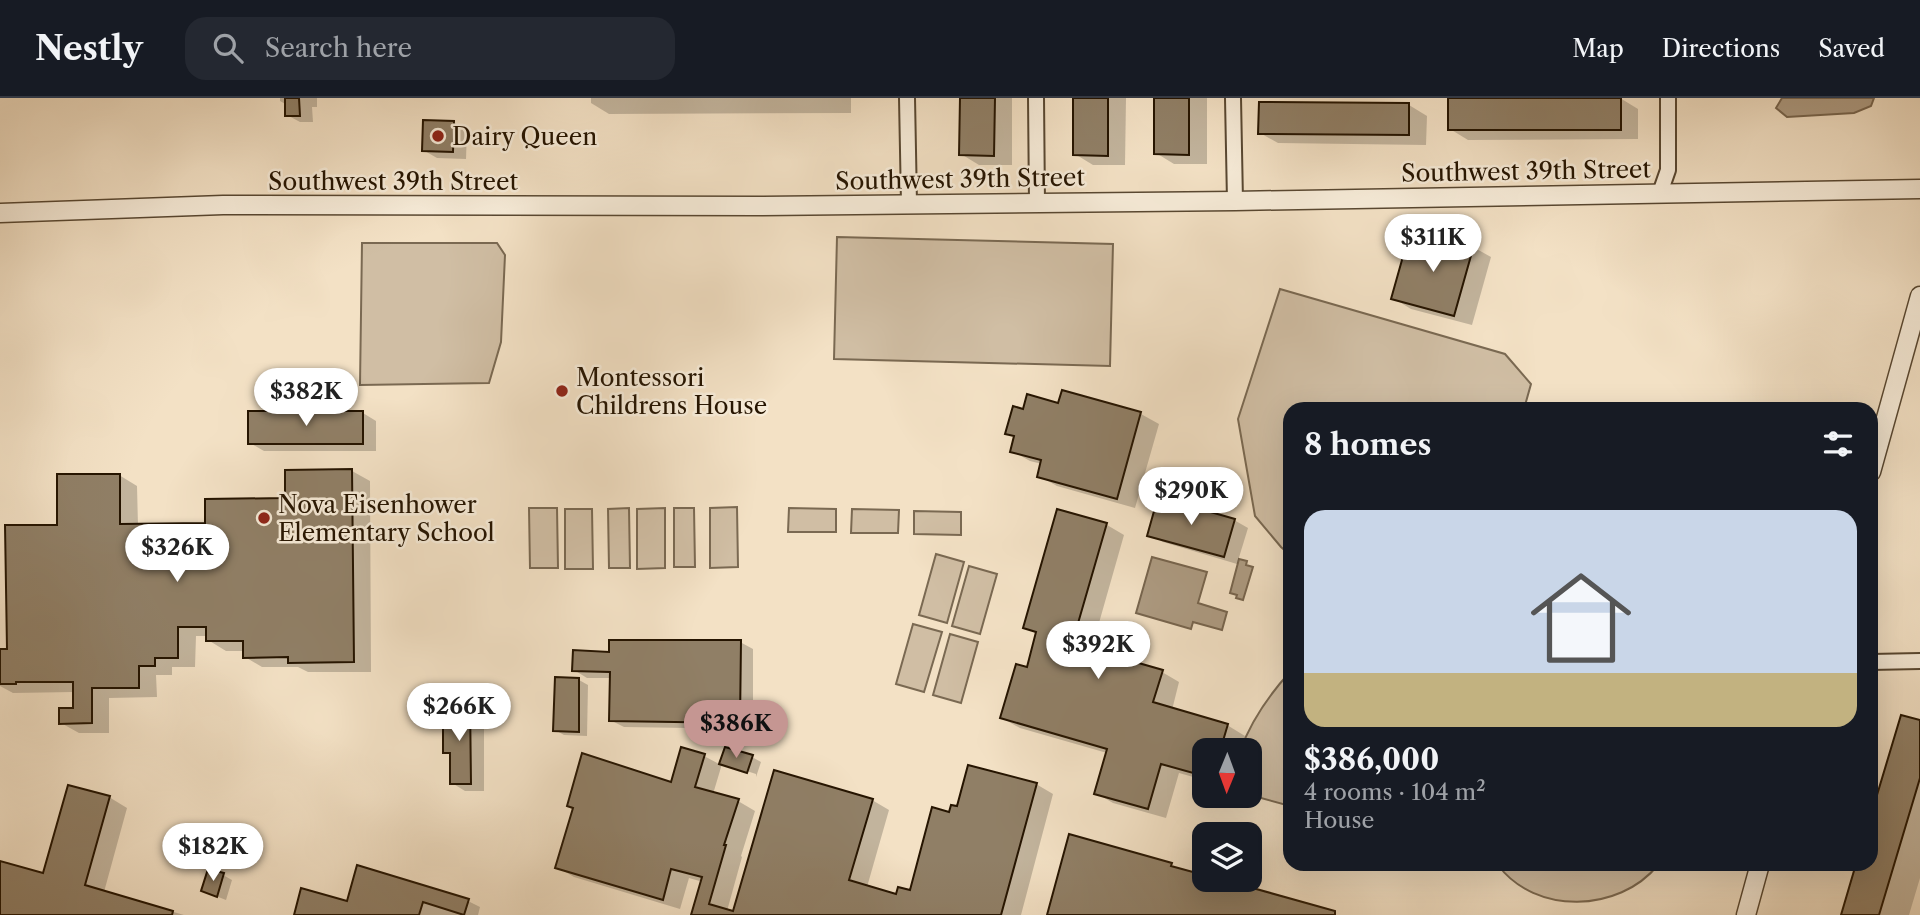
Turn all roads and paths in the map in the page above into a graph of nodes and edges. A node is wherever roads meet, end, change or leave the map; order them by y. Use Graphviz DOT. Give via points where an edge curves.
graph roads {
  1 [pos="907,98"];
  2 [pos="1036,98"];
  3 [pos="1233,98"];
  4 [pos="1668,98"];
  5 [pos="1920,189"];
  6 [pos="1660,193"];
  7 [pos="1235,201"];
  8 [pos="1037,203"];
  9 [pos="909,204"];
  10 [pos="0,213"];
  11 [pos="1920,296"];
  12 [pos="1878,447"];
  13 [pos="1920,661"];
  14 [pos="1878,662"];
  15 [pos="1758,871"];
  16 [pos="1746,915"];
  1 -- 9 [label="street"];
  2 -- 8 [label="street"];
  3 -- 7 [label="street"];
  4 -- 6 [label="street" via="1668,170"];
  5 -- 6 [label="street, Southwest 39th Street"];
  6 -- 7 [label="street, Southwest 39th Street"];
  7 -- 8 [label="street, Southwest 39th Street"];
  8 -- 9 [label="street, Southwest 39th Street"];
  9 -- 10 [label="street, Southwest 39th Street" via="223,205"];
  11 -- 12 [label="street"];
  13 -- 14 [label="street"];
  15 -- 16 [label="street"];
}
